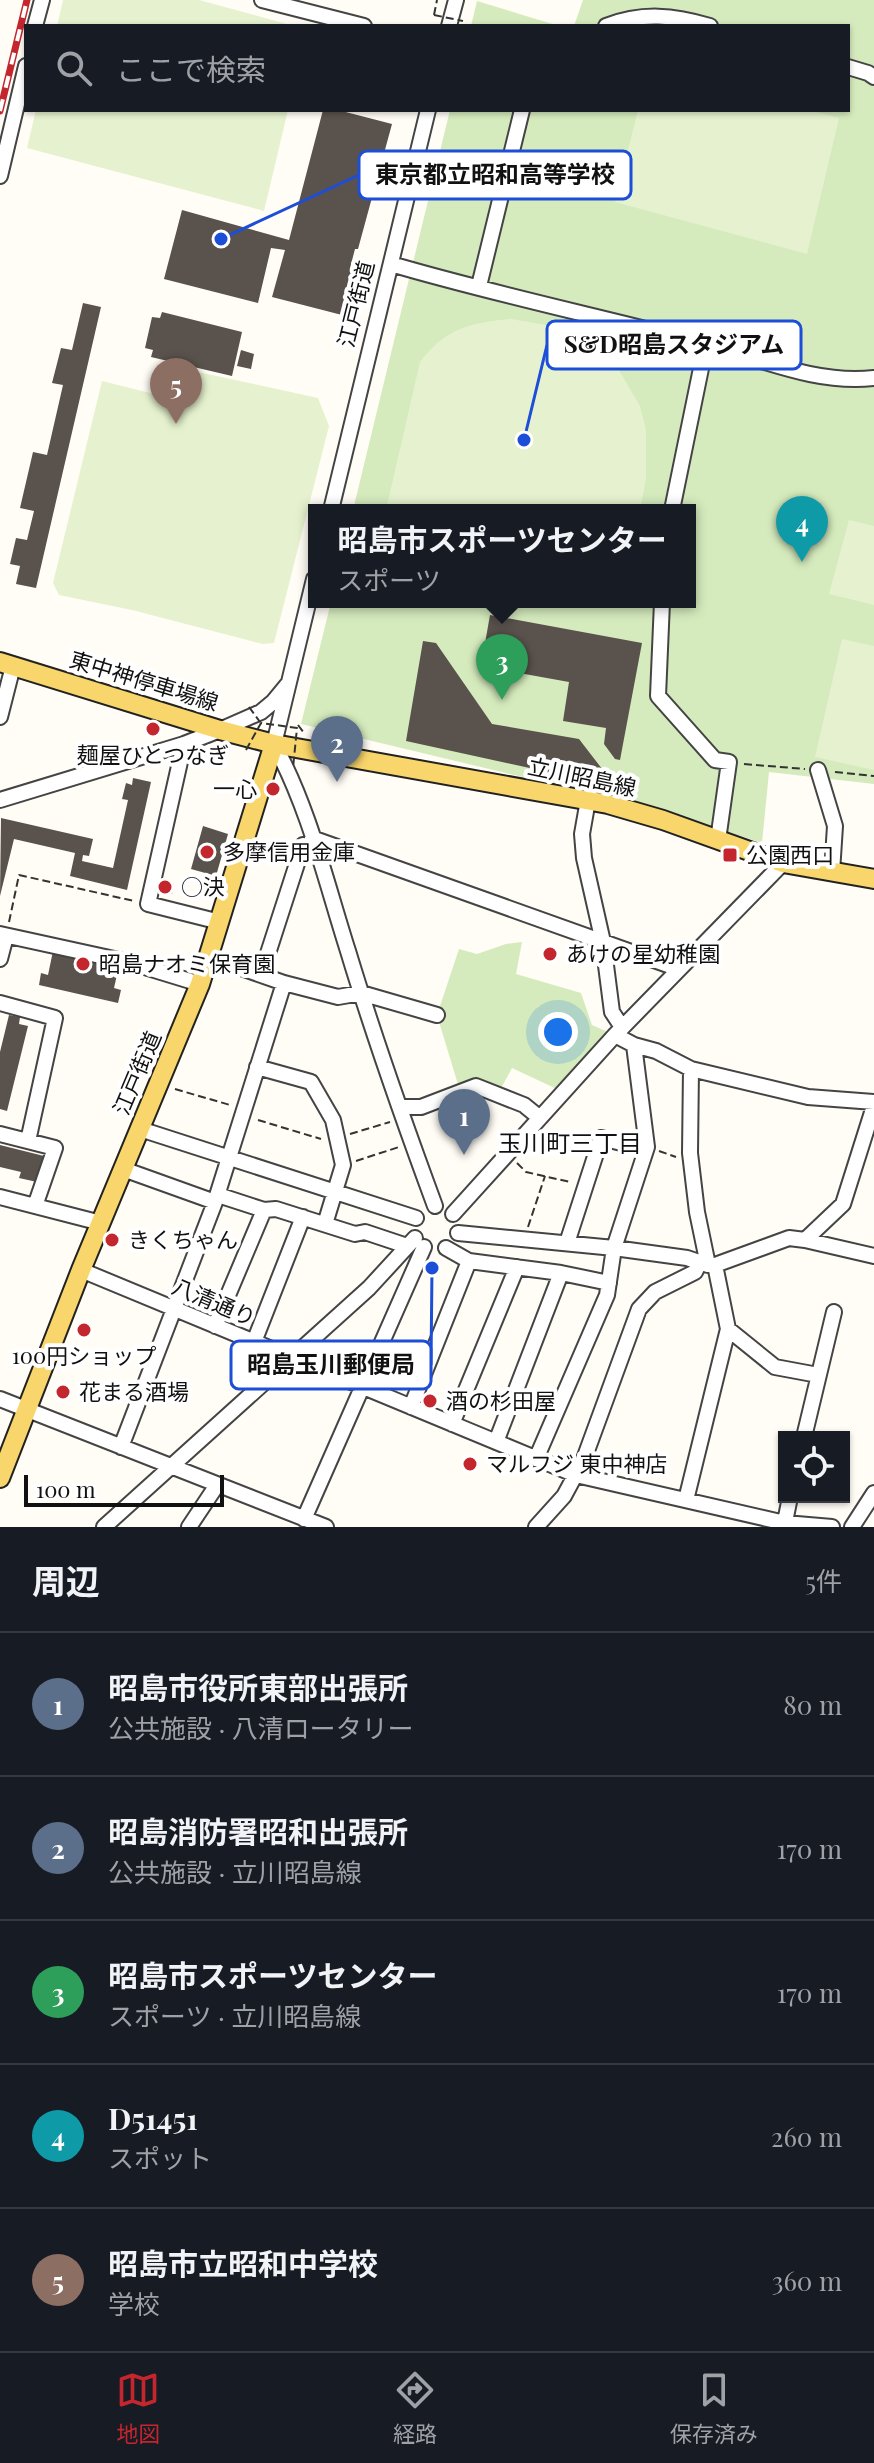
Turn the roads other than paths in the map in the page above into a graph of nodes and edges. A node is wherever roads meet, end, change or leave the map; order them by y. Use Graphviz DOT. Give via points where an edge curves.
graph roads {
  1 [pos="42,0"];
  2 [pos="262,0"];
  3 [pos="456,0"];
  4 [pos="36,24"];
  5 [pos="356,24"];
  6 [pos="456,24"];
  7 [pos="612,24"];
  8 [pos="703,24"];
  9 [pos="850,68"];
  10 [pos="24,74"];
  11 [pos="874,77"];
  12 [pos="428,112"];
  13 [pos="522,112"];
  14 [pos="0,176"];
  15 [pos="391,264"];
  16 [pos="479,286"];
  17 [pos="706,344"];
  18 [pos="874,378"];
  19 [pos="332,504"];
  20 [pos="673,504"];
  21 [pos="308,607"];
  22 [pos="662,608"];
  23 [pos="6,664"];
  24 [pos="291,678"];
  25 [pos="0,717"];
  26 [pos="220,730"];
  27 [pos="184,744"];
  28 [pos="274,744"];
  29 [pos="818,770"];
  30 [pos="0,800"];
  31 [pos="588,800"];
  32 [pos="718,840"];
  33 [pos="314,844"];
  34 [pos="783,863"];
  35 [pos="832,872"];
  36 [pos="874,879"];
  37 [pos="220,922"];
  38 [pos="3,935"];
  39 [pos="603,942"];
  40 [pos="210,957"];
  41 [pos="0,959"];
  42 [pos="679,969"];
  43 [pos="261,975"];
  44 [pos="284,983"];
  45 [pos="200,984"];
  46 [pos="361,993"];
  47 [pos="0,1003"];
  48 [pos="437,1015"];
  49 [pos="618,1031"];
  50 [pos="634,1045"];
  51 [pos="257,1067"];
  52 [pos="691,1069"];
  53 [pos="874,1104"];
  54 [pos="400,1107"];
  55 [pos="540,1118"];
  56 [pos="140,1129"];
  57 [pos="0,1134"];
  58 [pos="28,1141"];
  59 [pos="646,1148"];
  60 [pos="229,1159"];
  61 [pos="123,1169"];
  62 [pos="335,1193"];
  63 [pos="0,1197"];
  64 [pos="217,1198"];
  65 [pos="35,1206"];
  66 [pos="435,1206"];
  67 [pos="264,1210"];
  68 [pos="453,1214"];
  69 [pos="303,1217"];
  70 [pos="416,1218"];
  71 [pos="101,1223"];
  72 [pos="325,1224"];
  73 [pos="458,1233"];
  74 [pos="805,1240"];
  75 [pos="543,1241"];
  76 [pos="567,1243"];
  77 [pos="415,1244"];
  78 [pos="446,1248"];
  79 [pos="614,1248"];
  80 [pos="874,1256"];
  81 [pos="469,1261"];
  82 [pos="708,1264"];
  83 [pos="517,1267"];
  84 [pos="81,1270"];
  85 [pos="535,1270"];
  86 [pos="561,1273"];
  87 [pos="609,1283"];
  88 [pos="173,1308"];
  89 [pos="834,1312"];
  90 [pos="215,1326"];
  91 [pos="728,1329"];
  92 [pos="254,1342"];
  93 [pos="292,1358"];
  94 [pos="818,1375"];
  95 [pos="361,1387"];
  96 [pos="0,1399"];
  97 [pos="411,1407"];
  98 [pos="27,1408"];
  99 [pos="452,1424"];
  100 [pos="805,1431"];
  101 [pos="496,1442"];
  102 [pos="121,1447"];
  103 [pos="536,1459"];
  104 [pos="171,1466"];
  105 [pos="576,1475"];
  106 [pos="0,1478"];
  107 [pos="217,1485"];
  108 [pos="874,1493"];
  109 [pos="686,1500"];
  110 [pos="789,1503"];
  111 [pos="304,1519"];
  112 [pos="784,1525"];
  113 [pos="104,1527"];
  114 [pos="189,1527"];
  115 [pos="326,1527"];
  116 [pos="536,1527"];
  117 [pos="832,1527"];
  118 [pos="852,1527"];
  1 -- 4 [label="street"];
  2 -- 5 [label="street"];
  3 -- 6 [label="street"];
  7 -- 8 [label="street" via="655,15"];
  9 -- 11 [label="street"];
  10 -- 14 [label="street"];
  12 -- 15 [label="street, 江戸街道"];
  13 -- 16 [label="street"];
  15 -- 16 [label="street"];
  15 -- 19 [label="street, 江戸街道"];
  16 -- 17 [label="street"];
  17 -- 18 [label="street" via="835,378"];
  17 -- 20 [label="street"];
  21 -- 24 [label="street, 江戸街道"];
  22 -- 32 [label="street" via="658,696 715,760 729,762"];
  23 -- 25 [label="street"];
  23 -- 26 [label="main road, 東中神停車場線"];
  24 -- 26 [label="street, 江戸街道" via="261,712"];
  24 -- 28 [label="street, 江戸街道"];
  26 -- 27 [label="street, 江戸街道"];
  26 -- 28 [label="main road, 東中神停車場線"];
  27 -- 30 [label="street, 江戸街道"];
  27 -- 37 [label="street" via="143,903"];
  28 -- 31 [label="main road, 立川昭島線"];
  28 -- 33 [label="street"];
  28 -- 37 [label="main road, 江戸街道"];
  29 -- 35 [label="street" via="835,826"];
  31 -- 32 [label="main road, 立川昭島線"];
  31 -- 39 [label="street" via="584,858"];
  32 -- 34 [label="main road, 立川昭島線"];
  33 -- 39 [label="street"];
  33 -- 43 [label="street" via="303,845"];
  33 -- 46 [label="street"];
  34 -- 35 [label="main road, 立川昭島線"];
  34 -- 42 [label="street"];
  35 -- 36 [label="main road, 立川昭島線"];
  37 -- 40 [label="main road, 江戸街道"];
  38 -- 41 [label="street"];
  38 -- 45 [label="street"];
  39 -- 42 [label="street"];
  39 -- 49 [label="street"];
  40 -- 43 [label="street"];
  40 -- 45 [label="main road, 江戸街道"];
  42 -- 49 [label="street"];
  43 -- 44 [label="street"];
  44 -- 46 [label="street" via="338,997"];
  44 -- 51 [label="street"];
  45 -- 56 [label="main road, 江戸街道"];
  46 -- 48 [label="street"];
  46 -- 54 [label="street"];
  47 -- 58 [label="street" via="55,1018"];
  49 -- 50 [label="street"];
  49 -- 55 [label="street"];
  50 -- 52 [label="street"];
  50 -- 59 [label="street"];
  51 -- 60 [label="street"];
  51 -- 62 [label="street" via="311,1082 333,1120 343,1165"];
  52 -- 53 [label="street" via="808,1097"];
  52 -- 82 [label="street" via="691,1162"];
  53 -- 74 [label="street" via="843,1204"];
  54 -- 55 [label="street" via="421,1107 476,1086 524,1105"];
  54 -- 66 [label="street"];
  55 -- 68 [label="street"];
  56 -- 60 [label="street"];
  56 -- 61 [label="main road, 江戸街道"];
  57 -- 58 [label="street"];
  58 -- 65 [label="street" via="55,1148"];
  59 -- 76 [label="street" via="601,1138"];
  59 -- 79 [label="street"];
  60 -- 62 [label="street"];
  60 -- 64 [label="street"];
  61 -- 64 [label="street"];
  61 -- 71 [label="main road, 江戸街道"];
  62 -- 70 [label="street"];
  62 -- 72 [label="street"];
  63 -- 65 [label="street"];
  64 -- 67 [label="street"];
  64 -- 88 [label="street"];
  65 -- 71 [label="street"];
  66 -- 68 [label="street"];
  66 -- 70 [label="street"];
  67 -- 69 [label="street"];
  67 -- 90 [label="street"];
  68 -- 73 [label="street"];
  69 -- 72 [label="street"];
  69 -- 92 [label="street"];
  70 -- 77 [label="street"];
  71 -- 84 [label="main road, 江戸街道"];
  72 -- 77 [label="street"];
  73 -- 75 [label="street"];
  73 -- 78 [label="street"];
  74 -- 80 [label="street"];
  74 -- 82 [label="street" via="789,1238"];
  75 -- 76 [label="street"];
  75 -- 85 [label="street"];
  76 -- 79 [label="street"];
  77 -- 78 [label="street" via="435,1251"];
  77 -- 93 [label="street"];
  77 -- 95 [label="street"];
  78 -- 81 [label="street"];
  79 -- 82 [label="street"];
  79 -- 87 [label="street"];
  81 -- 83 [label="street"];
  81 -- 97 [label="street"];
  82 -- 91 [label="street"];
  82 -- 105 [label="street" via="655,1292 639,1309"];
  83 -- 85 [label="street"];
  83 -- 99 [label="street"];
  84 -- 88 [label="street, 八清通り"];
  84 -- 98 [label="main road, 江戸街道"];
  85 -- 86 [label="street"];
  86 -- 87 [label="street"];
  86 -- 101 [label="street"];
  87 -- 103 [label="street"];
  88 -- 90 [label="street, 八清通り"];
  88 -- 102 [label="street"];
  89 -- 94 [label="street"];
  90 -- 92 [label="street, 八清通り"];
  91 -- 94 [label="street" via="775,1367"];
  91 -- 109 [label="street"];
  92 -- 93 [label="street, 八清通り"];
  93 -- 95 [label="street, 八清通り"];
  93 -- 104 [label="street"];
  94 -- 100 [label="street"];
  95 -- 97 [label="street, 八清通り"];
  95 -- 111 [label="street"];
  96 -- 98 [label="street"];
  97 -- 99 [label="street, 八清通り"];
  98 -- 102 [label="street"];
  98 -- 106 [label="main road, 江戸街道"];
  99 -- 101 [label="street, 八清通り"];
  101 -- 103 [label="street, 八清通り"];
  102 -- 104 [label="street"];
  103 -- 105 [label="street, 八清通り"];
  104 -- 107 [label="street"];
  104 -- 113 [label="street"];
  105 -- 109 [label="street, 八清通り"];
  105 -- 116 [label="street"];
  107 -- 111 [label="street"];
  107 -- 114 [label="street"];
  108 -- 118 [label="street"];
  109 -- 112 [label="street, 八清通り"];
  110 -- 112 [label="street"];
  111 -- 115 [label="street"];
  112 -- 117 [label="street, 八清通り"];
}
